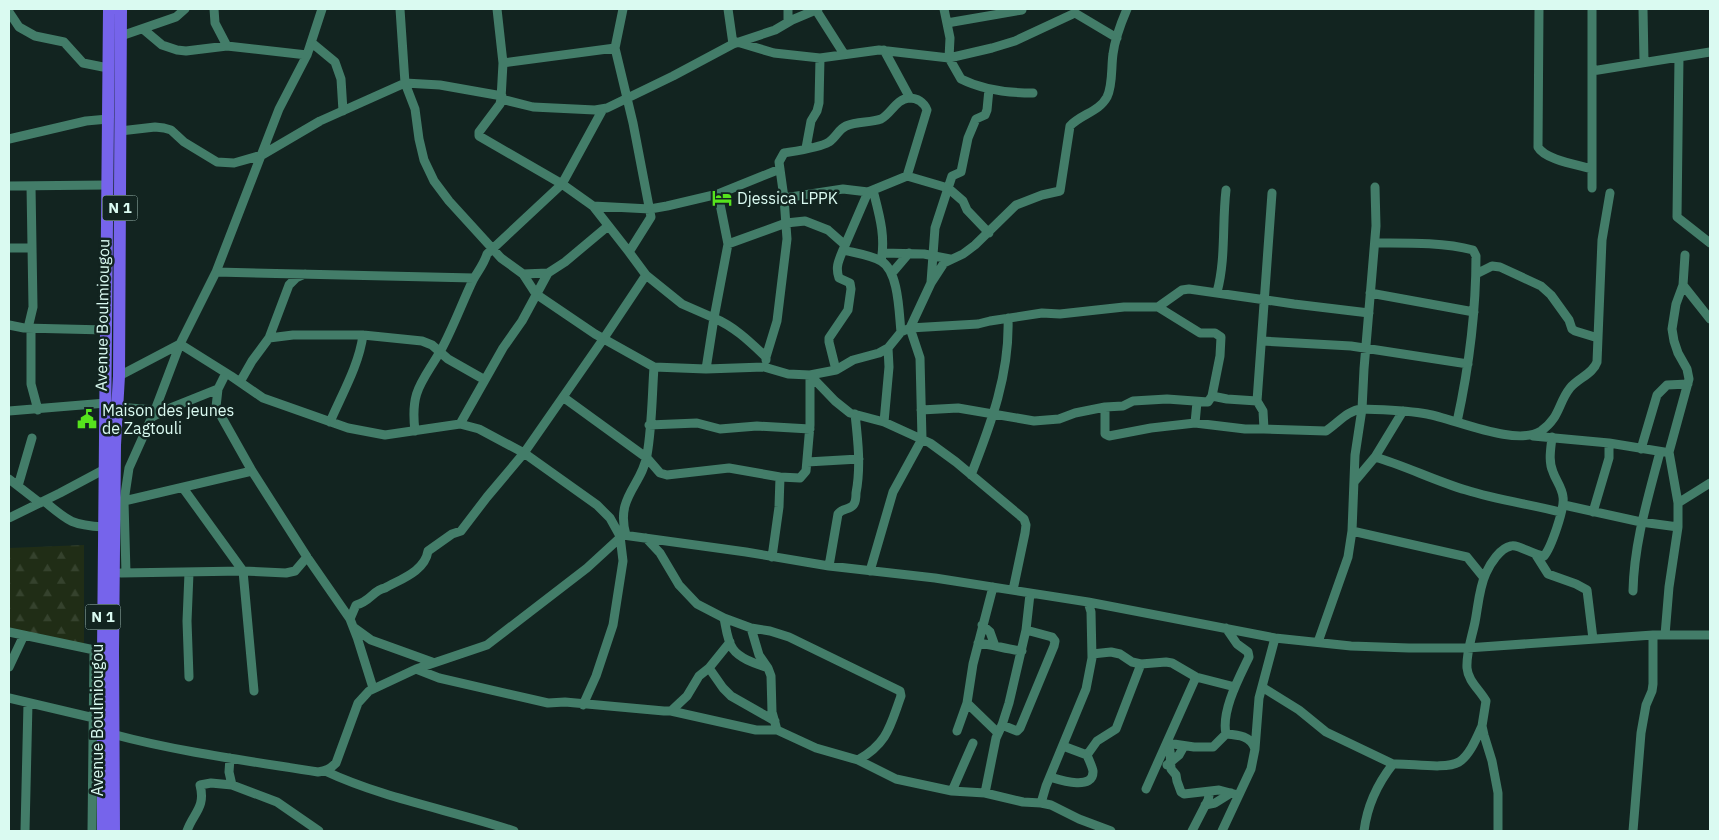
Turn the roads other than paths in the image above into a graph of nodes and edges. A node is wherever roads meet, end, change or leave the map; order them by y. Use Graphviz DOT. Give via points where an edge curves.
graph roads {
  1 [pos="109,9"];
  2 [pos="121,9"];
  3 [pos="185,9"];
  4 [pos="214,9"];
  5 [pos="322,9"];
  6 [pos="400,9"];
  7 [pos="498,9"];
  8 [pos="623,9"];
  9 [pos="728,9"];
  10 [pos="788,9"];
  11 [pos="817,9"];
  12 [pos="944,9"];
  13 [pos="1127,9"];
  14 [pos="1539,9"];
  15 [pos="1592,9"];
  16 [pos="1645,9"];
  17 [pos="1022,10"];
  18 [pos="9,12"];
  19 [pos="788,22"];
  20 [pos="947,24"];
  21 [pos="143,28"];
  22 [pos="120,36"];
  23 [pos="1117,38"];
  24 [pos="312,42"];
  25 [pos="735,43"];
  26 [pos="227,46"];
  27 [pos="615,48"];
  28 [pos="884,50"];
  29 [pos="1710,52"];
  30 [pos="844,54"];
  31 [pos="308,55"];
  32 [pos="1679,57"];
  33 [pos="820,58"];
  34 [pos="949,58"];
  35 [pos="1644,62"];
  36 [pos="503,63"];
  37 [pos="108,68"];
  38 [pos="1592,71"];
  39 [pos="405,83"];
  40 [pos="989,89"];
  41 [pos="1033,93"];
  42 [pos="502,97"];
  43 [pos="910,98"];
  44 [pos="627,99"];
  45 [pos="603,109"];
  46 [pos="343,111"];
  47 [pos="108,119"];
  48 [pos="120,131"];
  49 [pos="9,139"];
  50 [pos="806,148"];
  51 [pos="262,155"];
  52 [pos="780,169"];
  53 [pos="1592,169"];
  54 [pos="908,176"];
  55 [pos="562,184"];
  56 [pos="107,185"];
  57 [pos="9,186"];
  58 [pos="31,186"];
  59 [pos="1375,187"];
  60 [pos="948,188"];
  61 [pos="1592,188"];
  62 [pos="1226,190"];
  63 [pos="870,191"];
  64 [pos="1272,193"];
  65 [pos="1610,193"];
  66 [pos="718,194"];
  67 [pos="784,198"];
  68 [pos="593,206"];
  69 [pos="650,209"];
  70 [pos="786,223"];
  71 [pos="608,226"];
  72 [pos="989,233"];
  73 [pos="1375,243"];
  74 [pos="1710,243"];
  75 [pos="728,244"];
  76 [pos="9,248"];
  77 [pos="31,248"];
  78 [pos="844,248"];
  79 [pos="494,249"];
  80 [pos="629,252"];
  81 [pos="909,253"];
  82 [pos="932,255"];
  83 [pos="1686,255"];
  84 [pos="882,257"];
  85 [pos="950,259"];
  86 [pos="216,272"];
  87 [pos="305,273"];
  88 [pos="548,273"];
  89 [pos="892,273"];
  90 [pos="523,274"];
  91 [pos="1476,274"];
  92 [pos="646,275"];
  93 [pos="474,278"];
  94 [pos="930,283"];
  95 [pos="1683,285"];
  96 [pos="1217,292"];
  97 [pos="1370,293"];
  98 [pos="536,294"];
  99 [pos="1265,300"];
  100 [pos="1158,307"];
  101 [pos="1474,312"];
  102 [pos="1369,313"];
  103 [pos="714,318"];
  104 [pos="1008,318"];
  105 [pos="1710,319"];
  106 [pos="9,325"];
  107 [pos="30,328"];
  108 [pos="910,328"];
  109 [pos="106,330"];
  110 [pos="901,332"];
  111 [pos="363,334"];
  112 [pos="269,338"];
  113 [pos="604,338"];
  114 [pos="1598,338"];
  115 [pos="1262,341"];
  116 [pos="180,344"];
  117 [pos="888,348"];
  118 [pos="1365,348"];
  119 [pos="440,351"];
  120 [pos="766,357"];
  121 [pos="1468,364"];
  122 [pos="654,367"];
  123 [pos="764,367"];
  124 [pos="706,368"];
  125 [pos="836,370"];
  126 [pos="226,373"];
  127 [pos="810,375"];
  128 [pos="119,376"];
  129 [pos="485,380"];
  130 [pos="240,382"];
  131 [pos="1688,384"];
  132 [pos="218,389"];
  133 [pos="1212,396"];
  134 [pos="563,397"];
  135 [pos="1257,401"];
  136 [pos="1197,402"];
  137 [pos="112,405"];
  138 [pos="1105,407"];
  139 [pos="1362,409"];
  140 [pos="38,410"];
  141 [pos="921,410"];
  142 [pos="9,411"];
  143 [pos="1403,411"];
  144 [pos="154,413"];
  145 [pos="855,414"];
  146 [pos="994,414"];
  147 [pos="330,422"];
  148 [pos="884,422"];
  149 [pos="1457,422"];
  150 [pos="1194,423"];
  151 [pos="460,424"];
  152 [pos="649,425"];
  153 [pos="1264,428"];
  154 [pos="810,429"];
  155 [pos="414,431"];
  156 [pos="1530,436"];
  157 [pos="1552,437"];
  158 [pos="32,438"];
  159 [pos="922,439"];
  160 [pos="1610,443"];
  161 [pos="1641,449"];
  162 [pos="1665,452"];
  163 [pos="524,453"];
  164 [pos="1375,457"];
  165 [pos="647,458"];
  166 [pos="859,459"];
  167 [pos="807,462"];
  168 [pos="105,469"];
  169 [pos="252,471"];
  170 [pos="971,475"];
  171 [pos="780,477"];
  172 [pos="9,479"];
  173 [pos="1354,482"];
  174 [pos="1710,483"];
  175 [pos="18,486"];
  176 [pos="183,488"];
  177 [pos="124,501"];
  178 [pos="42,502"];
  179 [pos="1678,503"];
  180 [pos="1562,509"];
  181 [pos="1593,512"];
  182 [pos="9,518"];
  183 [pos="1641,522"];
  184 [pos="104,527"];
  185 [pos="1678,527"];
  186 [pos="1352,531"];
  187 [pos="623,536"];
  188 [pos="646,538"];
  189 [pos="1536,555"];
  190 [pos="307,557"];
  191 [pos="772,557"];
  192 [pos="829,566"];
  193 [pos="243,571"];
  194 [pos="870,571"];
  195 [pos="120,573"];
  196 [pos="189,573"];
  197 [pos="1484,578"];
  198 [pos="992,587"];
  199 [pos="1013,590"];
  200 [pos="1633,591"];
  201 [pos="1030,594"];
  202 [pos="1088,602"];
  203 [pos="724,618"];
  204 [pos="352,623"];
  205 [pos="982,625"];
  206 [pos="751,628"];
  207 [pos="1226,628"];
  208 [pos="1026,630"];
  209 [pos="9,632"];
  210 [pos="24,635"];
  211 [pos="1652,635"];
  212 [pos="1665,635"];
  213 [pos="1710,635"];
  214 [pos="1275,638"];
  215 [pos="1091,639"];
  216 [pos="1593,639"];
  217 [pos="730,642"];
  218 [pos="1318,642"];
  219 [pos="978,643"];
  220 [pos="995,646"];
  221 [pos="1470,648"];
  222 [pos="99,651"];
  223 [pos="1022,651"];
  224 [pos="1106,653"];
  225 [pos="1092,654"];
  226 [pos="432,662"];
  227 [pos="1141,664"];
  228 [pos="9,667"];
  229 [pos="709,668"];
  230 [pos="768,668"];
  231 [pos="416,669"];
  232 [pos="189,676"];
  233 [pos="1196,677"];
  234 [pos="1235,687"];
  235 [pos="1262,687"];
  236 [pos="372,688"];
  237 [pos="254,691"];
  238 [pos="9,698"];
  239 [pos="28,703"];
  240 [pos="967,703"];
  241 [pos="583,704"];
  242 [pos="672,711"];
  243 [pos="94,718"];
  244 [pos="776,725"];
  245 [pos="1482,726"];
  246 [pos="1000,729"];
  247 [pos="957,731"];
  248 [pos="112,734"];
  249 [pos="1226,734"];
  250 [pos="973,743"];
  251 [pos="1167,743"];
  252 [pos="1063,746"];
  253 [pos="1184,746"];
  254 [pos="1255,749"];
  255 [pos="1087,755"];
  256 [pos="230,758"];
  257 [pos="858,760"];
  258 [pos="1170,764"];
  259 [pos="1393,764"];
  260 [pos="325,771"];
  261 [pos="1154,772"];
  262 [pos="1050,777"];
  263 [pos="232,785"];
  264 [pos="1146,789"];
  265 [pos="952,791"];
  266 [pos="1210,791"];
  267 [pos="985,793"];
  268 [pos="1234,794"];
  269 [pos="1041,803"];
  270 [pos="1206,805"];
  271 [pos="26,831"];
  272 [pos="92,831"];
  273 [pos="103,831"];
  274 [pos="114,831"];
  275 [pos="187,831"];
  276 [pos="320,831"];
  277 [pos="514,831"];
  278 [pos="1111,831"];
  279 [pos="1192,831"];
  280 [pos="1222,831"];
  281 [pos="1364,831"];
  282 [pos="1498,831"];
  283 [pos="1633,831"];
  1 -- 37 [label="highway, Avenue Boulmiougou / N 1"];
  2 -- 22 [label="highway, Avenue Boulmiougou / N 1"];
  3 -- 21 [label="street" via="176,17"];
  4 -- 26 [label="street" via="215,23"];
  5 -- 24 [label="street"];
  6 -- 39 [label="street"];
  7 -- 36 [label="street"];
  8 -- 27 [label="street"];
  9 -- 25 [label="street"];
  10 -- 19 [label="street"];
  11 -- 19 [label="street"];
  11 -- 30 [label="street"];
  12 -- 20 [label="street"];
  13 -- 23 [label="street"];
  14 -- 53 [label="street" via="1538,147 1555,158"];
  15 -- 38 [label="street"];
  16 -- 35 [label="street"];
  17 -- 20 [label="street"];
  18 -- 37 [label="street" via="19,27 35,36 64,42 83,63"];
  19 -- 25 [label="street" via="775,30"];
  20 -- 34 [label="street"];
  21 -- 22 [label="street"];
  21 -- 26 [label="street" via="162,45 177,50"];
  22 -- 48 [label="highway, Avenue Boulmiougou / N 1"];
  23 -- 34 [label="street" via="1075,13 1015,41"];
  23 -- 72 [label="street" via="1107,97 1098,108 1073,122 1068,131 1060,191 1016,205"];
  24 -- 31 [label="street"];
  24 -- 46 [label="street" via="335,62 341,79"];
  25 -- 33 [label="street" via="774,53"];
  25 -- 44 [label="street"];
  26 -- 31 [label="street"];
  27 -- 36 [label="street"];
  27 -- 44 [label="street"];
  28 -- 30 [label="street"];
  28 -- 34 [label="street"];
  28 -- 43 [label="street"];
  29 -- 32 [label="street"];
  30 -- 33 [label="street"];
  31 -- 51 [label="street" via="279,109"];
  32 -- 35 [label="street"];
  32 -- 74 [label="street" via="1677,217"];
  33 -- 50 [label="street" via="819,103 811,121"];
  34 -- 40 [label="street" via="961,79"];
  35 -- 38 [label="street"];
  36 -- 42 [label="street"];
  37 -- 47 [label="highway, Avenue Boulmiougou / N 1"];
  38 -- 53 [label="street"];
  39 -- 42 [label="street" via="440,85"];
  39 -- 46 [label="street"];
  39 -- 79 [label="street" via="415,109 424,160 434,181"];
  40 -- 41 [label="street"];
  40 -- 60 [label="street" via="985,115 976,119 968,138 961,172 952,176"];
  42 -- 45 [label="street" via="533,107"];
  42 -- 55 [label="street" via="479,136"];
  43 -- 50 [label="street" via="902,100 883,118 846,126 823,145"];
  43 -- 54 [label="street" via="926,105 927,110"];
  44 -- 45 [label="street"];
  44 -- 69 [label="street"];
  45 -- 55 [label="street"];
  46 -- 51 [label="street"];
  47 -- 49 [label="street"];
  47 -- 56 [label="highway, Avenue Boulmiougou / N 1"];
  48 -- 51 [label="street" via="164,128 222,163"];
  48 -- 128 [label="highway, Avenue Boulmiougou / N 1"];
  50 -- 52 [label="street" via="784,153 779,162"];
  51 -- 86 [label="street"];
  52 -- 66 [label="street"];
  52 -- 67 [label="street"];
  53 -- 61 [label="street"];
  54 -- 60 [label="street"];
  54 -- 63 [label="street"];
  55 -- 68 [label="street"];
  55 -- 79 [label="street"];
  56 -- 58 [label="street"];
  56 -- 109 [label="highway, Avenue Boulmiougou / N 1"];
  57 -- 58 [label="street"];
  58 -- 77 [label="street"];
  59 -- 73 [label="street"];
  60 -- 72 [label="street"];
  60 -- 82 [label="street" via="937,221"];
  62 -- 96 [label="street" via="1223,265"];
  63 -- 67 [label="street" via="843,189"];
  63 -- 78 [label="street"];
  63 -- 84 [label="street" via="883,229"];
  64 -- 99 [label="street"];
  65 -- 114 [label="street" via="1602,240"];
  66 -- 69 [label="street"];
  66 -- 75 [label="street"];
  67 -- 70 [label="street"];
  68 -- 69 [label="street"];
  68 -- 71 [label="street"];
  69 -- 80 [label="street" via="648,224"];
  70 -- 75 [label="street"];
  70 -- 78 [label="street" via="813,223 828,230"];
  70 -- 120 [label="street" via="777,321"];
  71 -- 80 [label="street"];
  71 -- 88 [label="street"];
  72 -- 85 [label="street" via="963,254"];
  73 -- 91 [label="street" via="1473,250"];
  73 -- 97 [label="street"];
  75 -- 103 [label="street"];
  76 -- 77 [label="street"];
  77 -- 107 [label="street"];
  78 -- 84 [label="street"];
  78 -- 125 [label="street" via="837,273 839,278 850,283 852,289 846,313 829,338"];
  79 -- 90 [label="street"];
  79 -- 93 [label="street"];
  80 -- 92 [label="street"];
  81 -- 82 [label="street"];
  81 -- 84 [label="street"];
  81 -- 89 [label="street"];
  82 -- 85 [label="street"];
  82 -- 94 [label="street"];
  83 -- 95 [label="street"];
  84 -- 89 [label="street"];
  85 -- 94 [label="street"];
  86 -- 87 [label="street"];
  86 -- 116 [label="street"];
  87 -- 93 [label="street"];
  87 -- 112 [label="street" via="289,285"];
  88 -- 90 [label="street"];
  88 -- 98 [label="street"];
  89 -- 110 [label="street"];
  90 -- 98 [label="street"];
  91 -- 101 [label="street"];
  91 -- 114 [label="street" via="1492,266 1541,286 1551,295 1575,331"];
  92 -- 103 [label="street" via="682,304"];
  92 -- 113 [label="street"];
  93 -- 119 [label="street"];
  94 -- 108 [label="street"];
  95 -- 105 [label="street"];
  95 -- 131 [label="street" via="1672,329 1678,353 1689,374"];
  96 -- 99 [label="street"];
  96 -- 100 [label="street" via="1182,290"];
  97 -- 101 [label="street"];
  97 -- 102 [label="street"];
  98 -- 113 [label="street"];
  98 -- 129 [label="street"];
  99 -- 102 [label="street"];
  99 -- 115 [label="street"];
  100 -- 104 [label="street"];
  100 -- 133 [label="street" via="1200,332 1215,333 1221,337"];
  101 -- 121 [label="street"];
  102 -- 118 [label="street"];
  103 -- 120 [label="street" via="728,324"];
  103 -- 124 [label="street"];
  104 -- 108 [label="street" via="978,324"];
  104 -- 146 [label="street" via="1004,371"];
  106 -- 107 [label="street"];
  107 -- 109 [label="street"];
  107 -- 140 [label="street" via="31,384"];
  108 -- 110 [label="street"];
  108 -- 141 [label="street" via="920,358"];
  109 -- 137 [label="highway, Avenue Boulmiougou / N 1"];
  110 -- 117 [label="street"];
  111 -- 112 [label="street"];
  111 -- 119 [label="street" via="422,341"];
  111 -- 147 [label="street" via="356,362"];
  112 -- 130 [label="street"];
  113 -- 122 [label="street"];
  113 -- 134 [label="street"];
  114 -- 156 [label="street" via="1594,369 1571,386 1550,424"];
  115 -- 118 [label="street"];
  115 -- 135 [label="street"];
  116 -- 126 [label="street"];
  116 -- 128 [label="street"];
  116 -- 144 [label="street"];
  117 -- 125 [label="street" via="852,360"];
  117 -- 148 [label="street"];
  118 -- 121 [label="street"];
  118 -- 139 [label="street"];
  119 -- 129 [label="street"];
  119 -- 155 [label="street" via="415,396"];
  120 -- 123 [label="street"];
  121 -- 149 [label="street"];
  122 -- 124 [label="street"];
  122 -- 152 [label="street"];
  123 -- 124 [label="street"];
  123 -- 127 [label="street" via="788,374"];
  125 -- 127 [label="street"];
  126 -- 130 [label="street"];
  126 -- 132 [label="street"];
  127 -- 145 [label="street" via="844,409"];
  127 -- 154 [label="street"];
  128 -- 137 [label="highway, Avenue Boulmiougou / N 1"];
  129 -- 151 [label="street"];
  130 -- 147 [label="street" via="263,398"];
  131 -- 161 [label="street" via="1667,386 1657,395"];
  131 -- 162 [label="street"];
  132 -- 144 [label="street"];
  132 -- 169 [label="street" via="216,407"];
  133 -- 135 [label="street"];
  133 -- 136 [label="street" via="1208,402"];
  134 -- 163 [label="street"];
  134 -- 165 [label="street"];
  135 -- 153 [label="street" via="1263,411"];
  136 -- 138 [label="street" via="1167,399"];
  136 -- 150 [label="street"];
  137 -- 140 [label="street"];
  137 -- 144 [label="street"];
  137 -- 168 [label="highway, Avenue Boulmiougou / N 1"];
  137 -- 195 [label="highway, Avenue Boulmiougou / N 1"];
  138 -- 146 [label="street" via="1059,419 1034,421"];
  138 -- 150 [label="street" via="1105,434 1109,436"];
  139 -- 143 [label="street"];
  139 -- 153 [label="street" via="1350,412 1326,431"];
  139 -- 173 [label="street"];
  140 -- 142 [label="street"];
  141 -- 146 [label="street" via="958,408"];
  141 -- 159 [label="street"];
  143 -- 149 [label="street"];
  143 -- 164 [label="street"];
  144 -- 177 [label="street" via="129,468"];
  145 -- 148 [label="street"];
  145 -- 166 [label="street"];
  146 -- 170 [label="street"];
  147 -- 155 [label="street" via="385,436"];
  148 -- 159 [label="street"];
  149 -- 156 [label="street" via="1508,436"];
  150 -- 153 [label="street"];
  151 -- 155 [label="street"];
  151 -- 163 [label="street" via="479,429"];
  152 -- 154 [label="street" via="697,423 720,429 757,426"];
  152 -- 165 [label="street"];
  154 -- 167 [label="street"];
  156 -- 157 [label="street"];
  157 -- 160 [label="street"];
  157 -- 180 [label="street" via="1552,470 1560,485"];
  158 -- 175 [label="street"];
  159 -- 170 [label="street"];
  159 -- 194 [label="street" via="894,492"];
  160 -- 161 [label="street"];
  160 -- 181 [label="street" via="1609,458"];
  161 -- 162 [label="street"];
  162 -- 179 [label="street"];
  162 -- 183 [label="street"];
  163 -- 187 [label="street" via="596,505"];
  163 -- 204 [label="street" via="461,531 428,551 427,558 418,568 379,589 366,603 356,605"];
  164 -- 173 [label="street"];
  164 -- 180 [label="street" via="1468,491"];
  165 -- 171 [label="street" via="667,476 729,468"];
  165 -- 187 [label="street" via="626,502"];
  166 -- 167 [label="street"];
  166 -- 192 [label="street" via="855,503 838,514"];
  167 -- 171 [label="street" via="806,471 800,478"];
  168 -- 178 [label="street"];
  168 -- 184 [label="highway, Avenue Boulmiougou / N 1"];
  169 -- 176 [label="street"];
  169 -- 190 [label="street"];
  170 -- 199 [label="street" via="1024,519 1026,526"];
  171 -- 191 [label="street"];
  172 -- 175 [label="street"];
  173 -- 186 [label="street"];
  174 -- 179 [label="street"];
  175 -- 178 [label="street"];
  176 -- 177 [label="street"];
  176 -- 193 [label="street"];
  177 -- 195 [label="street"];
  178 -- 182 [label="street"];
  178 -- 184 [label="street" via="76,524"];
  179 -- 185 [label="street"];
  180 -- 181 [label="street"];
  180 -- 189 [label="street" via="1548,551 1544,556"];
  181 -- 183 [label="street"];
  183 -- 185 [label="street"];
  183 -- 200 [label="street" via="1634,560"];
  184 -- 222 [label="highway, Avenue Boulmiougou / N 1"];
  185 -- 212 [label="street"];
  186 -- 197 [label="street" via="1462,556 1473,562"];
  186 -- 218 [label="street" via="1348,557"];
  187 -- 188 [label="street"];
  187 -- 226 [label="street" via="487,645"];
  187 -- 241 [label="street" via="623,561 613,625"];
  188 -- 191 [label="street"];
  188 -- 203 [label="street" via="697,604"];
  189 -- 197 [label="street" via="1510,546 1491,564"];
  189 -- 216 [label="street" via="1548,574 1587,590"];
  190 -- 193 [label="street" via="298,569 290,573"];
  190 -- 204 [label="street"];
  191 -- 192 [label="street"];
  192 -- 194 [label="street"];
  193 -- 196 [label="street"];
  193 -- 237 [label="street"];
  194 -- 198 [label="street"];
  195 -- 196 [label="street"];
  195 -- 248 [label="highway, Avenue Boulmiougou / N 1"];
  196 -- 232 [label="street"];
  197 -- 221 [label="street"];
  198 -- 199 [label="street"];
  198 -- 205 [label="street"];
  199 -- 201 [label="street"];
  201 -- 202 [label="street"];
  201 -- 208 [label="street"];
  202 -- 207 [label="street"];
  202 -- 215 [label="street"];
  203 -- 206 [label="street"];
  203 -- 217 [label="street"];
  204 -- 226 [label="street" via="371,640"];
  204 -- 236 [label="street"];
  205 -- 219 [label="street"];
  205 -- 220 [label="street" via="990,632"];
  206 -- 230 [label="street" via="759,655"];
  206 -- 257 [label="street" via="789,637 900,691 901,696 884,738 871,753"];
  207 -- 214 [label="street"];
  207 -- 234 [label="street" via="1249,657"];
  208 -- 223 [label="street"];
  208 -- 246 [label="street" via="1052,638 1054,646 1020,728 1017,731"];
  209 -- 210 [label="street"];
  210 -- 222 [label="street"];
  210 -- 228 [label="street"];
  211 -- 212 [label="street"];
  211 -- 216 [label="street"];
  211 -- 283 [label="street" via="1653,684 1641,733"];
  212 -- 213 [label="street"];
  214 -- 218 [label="street"];
  214 -- 235 [label="street"];
  215 -- 224 [label="street"];
  215 -- 225 [label="street"];
  216 -- 221 [label="street"];
  217 -- 229 [label="street"];
  217 -- 230 [label="street" via="738,654"];
  218 -- 221 [label="street"];
  219 -- 220 [label="street"];
  219 -- 240 [label="street"];
  220 -- 223 [label="street"];
  221 -- 245 [label="street" via="1469,677 1486,701"];
  222 -- 243 [label="street"];
  222 -- 273 [label="highway, Avenue Boulmiougou / N 1"];
  223 -- 246 [label="street"];
  224 -- 225 [label="street"];
  224 -- 227 [label="street" via="1120,654"];
  225 -- 252 [label="street" via="1086,689"];
  226 -- 231 [label="street"];
  227 -- 233 [label="street" via="1172,663"];
  227 -- 255 [label="street" via="1116,729 1097,741"];
  229 -- 242 [label="street"];
  229 -- 244 [label="street" via="727,693"];
  230 -- 244 [label="street"];
  231 -- 236 [label="street"];
  231 -- 241 [label="street" via="440,678 548,703"];
  233 -- 234 [label="street"];
  233 -- 251 [label="street"];
  234 -- 249 [label="street" via="1226,714"];
  235 -- 254 [label="street"];
  235 -- 259 [label="street" via="1326,732"];
  236 -- 260 [label="street" via="358,703 336,763"];
  238 -- 239 [label="street"];
  239 -- 243 [label="street"];
  239 -- 271 [label="street"];
  240 -- 246 [label="street"];
  240 -- 247 [label="street"];
  241 -- 242 [label="street"];
  242 -- 244 [label="street" via="756,730"];
  243 -- 272 [label="street"];
  244 -- 257 [label="street" via="816,748"];
  245 -- 259 [label="street" via="1458,763"];
  245 -- 282 [label="street" via="1498,793"];
  246 -- 267 [label="street"];
  248 -- 256 [label="street"];
  248 -- 274 [label="highway, Avenue Boulmiougou / N 1"];
  249 -- 253 [label="street" via="1213,747"];
  249 -- 254 [label="street" via="1243,736 1253,743"];
  250 -- 265 [label="street"];
  251 -- 253 [label="street"];
  251 -- 258 [label="street"];
  251 -- 261 [label="street"];
  252 -- 255 [label="street"];
  252 -- 262 [label="street"];
  253 -- 258 [label="street"];
  254 -- 268 [label="street" via="1251,769"];
  255 -- 262 [label="street" via="1093,771 1092,777 1085,782 1065,782"];
  256 -- 260 [label="street"];
  256 -- 263 [label="street"];
  257 -- 265 [label="street" via="896,779"];
  258 -- 261 [label="street"];
  258 -- 266 [label="street" via="1181,792"];
  259 -- 281 [label="street" via="1378,786"];
  260 -- 277 [label="street" via="363,787"];
  261 -- 264 [label="street"];
  262 -- 269 [label="street"];
  263 -- 275 [label="street" via="200,785 202,799"];
  263 -- 276 [label="street" via="277,802"];
  265 -- 267 [label="street"];
  266 -- 268 [label="street"];
  266 -- 270 [label="street"];
  267 -- 269 [label="street"];
  268 -- 270 [label="street"];
  268 -- 280 [label="street"];
  269 -- 278 [label="street"];
  270 -- 279 [label="street"];
}
